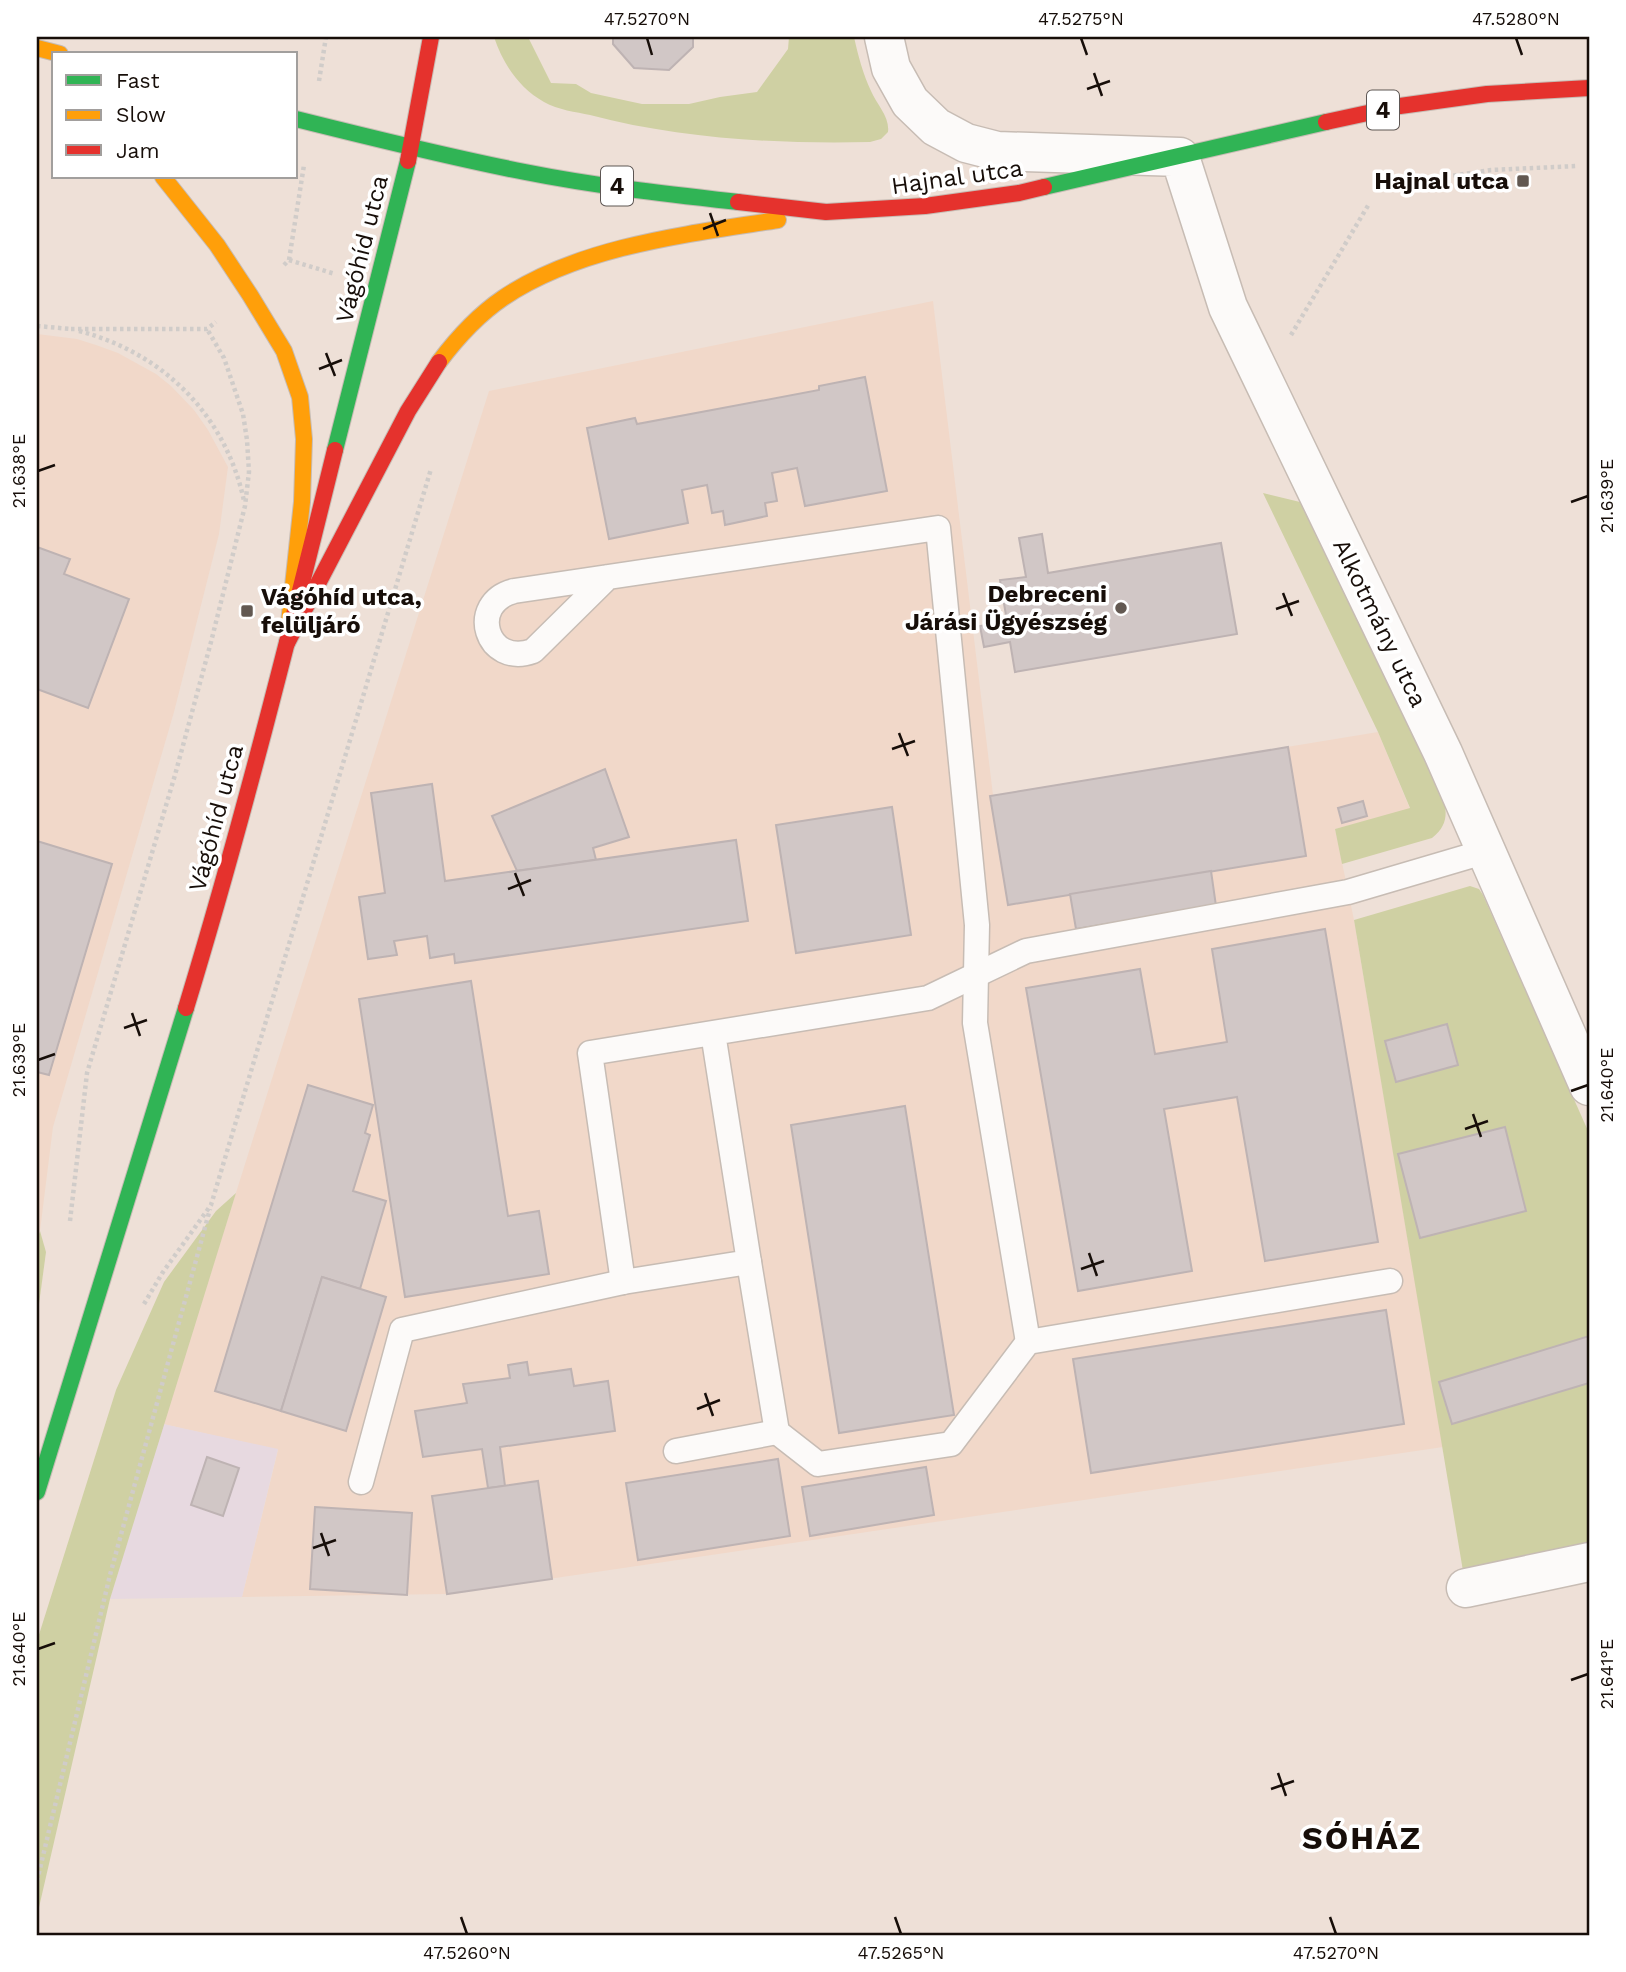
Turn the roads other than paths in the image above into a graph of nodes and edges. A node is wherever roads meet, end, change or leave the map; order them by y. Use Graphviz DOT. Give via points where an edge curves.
graph roads {
  1 [pos="431,37"];
  2 [pos="884,37"];
  3 [pos="37,54"];
  4 [pos="52,68"];
  5 [pos="1589,88"];
  6 [pos="298,120"];
  7 [pos="411,148"];
  8 [pos="1180,158"];
  9 [pos="164,178"];
  10 [pos="826,212"];
  11 [pos="608,577"];
  12 [pos="287,643"];
  13 [pos="1487,851"];
  14 [pos="976,975"];
  15 [pos="713,1033"];
  16 [pos="1589,1086"];
  17 [pos="749,1262"];
  18 [pos="1390,1281"];
  19 [pos="623,1282"];
  20 [pos="1028,1342"];
  21 [pos="777,1432"];
  22 [pos="676,1451"];
  23 [pos="361,1482"];
  24 [pos="37,1492"];
  25 [pos="1589,1562"];
  26 [pos="1466,1588"];
  1 -- 7 [label="main road, Vágóhíd utca"];
  2 -- 8 [label="street" via="891,68 909,102 936,127 966,143 997,151"];
  3 -- 4 [label="main road"];
  5 -- 8 [label="main road, Hajnal utca / 4" via="1487,94 1400,106"];
  6 -- 7 [label="main road, 4"];
  7 -- 10 [label="main road, Hajnal utca / 4" via="541,175"];
  7 -- 12 [label="main road, Vágóhíd utca"];
  8 -- 10 [label="main road, Hajnal utca / 4" via="1006,195"];
  8 -- 13 [label="street, Alkotmány utca" via="1228,307"];
  9 -- 12 [label="main road" via="250,295 284,351 300,397 302,502"];
  10 -- 12 [label="main road" via="695,233 594,257 503,299 447,352 414,399"];
  11 -- 11 [label="lane" via="503,595 488,613 491,640 509,653 533,650"];
  11 -- 14 [label="lane" via="938,528 977,925"];
  12 -- 24 [label="main road, Vágóhíd utca" via="206,942"];
  13 -- 14 [label="lane" via="1348,892 1026,951"];
  13 -- 16 [label="street, Alkotmány utca"];
  14 -- 15 [label="lane" via="928,998"];
  14 -- 20 [label="lane" via="975,1023"];
  15 -- 17 [label="lane"];
  15 -- 19 [label="lane" via="590,1053"];
  17 -- 19 [label="lane"];
  17 -- 21 [label="lane"];
  18 -- 20 [label="lane"];
  19 -- 23 [label="lane" via="402,1330"];
  20 -- 21 [label="lane" via="951,1444 818,1464"];
  21 -- 22 [label="lane"];
  25 -- 26 [label="street"];
}
